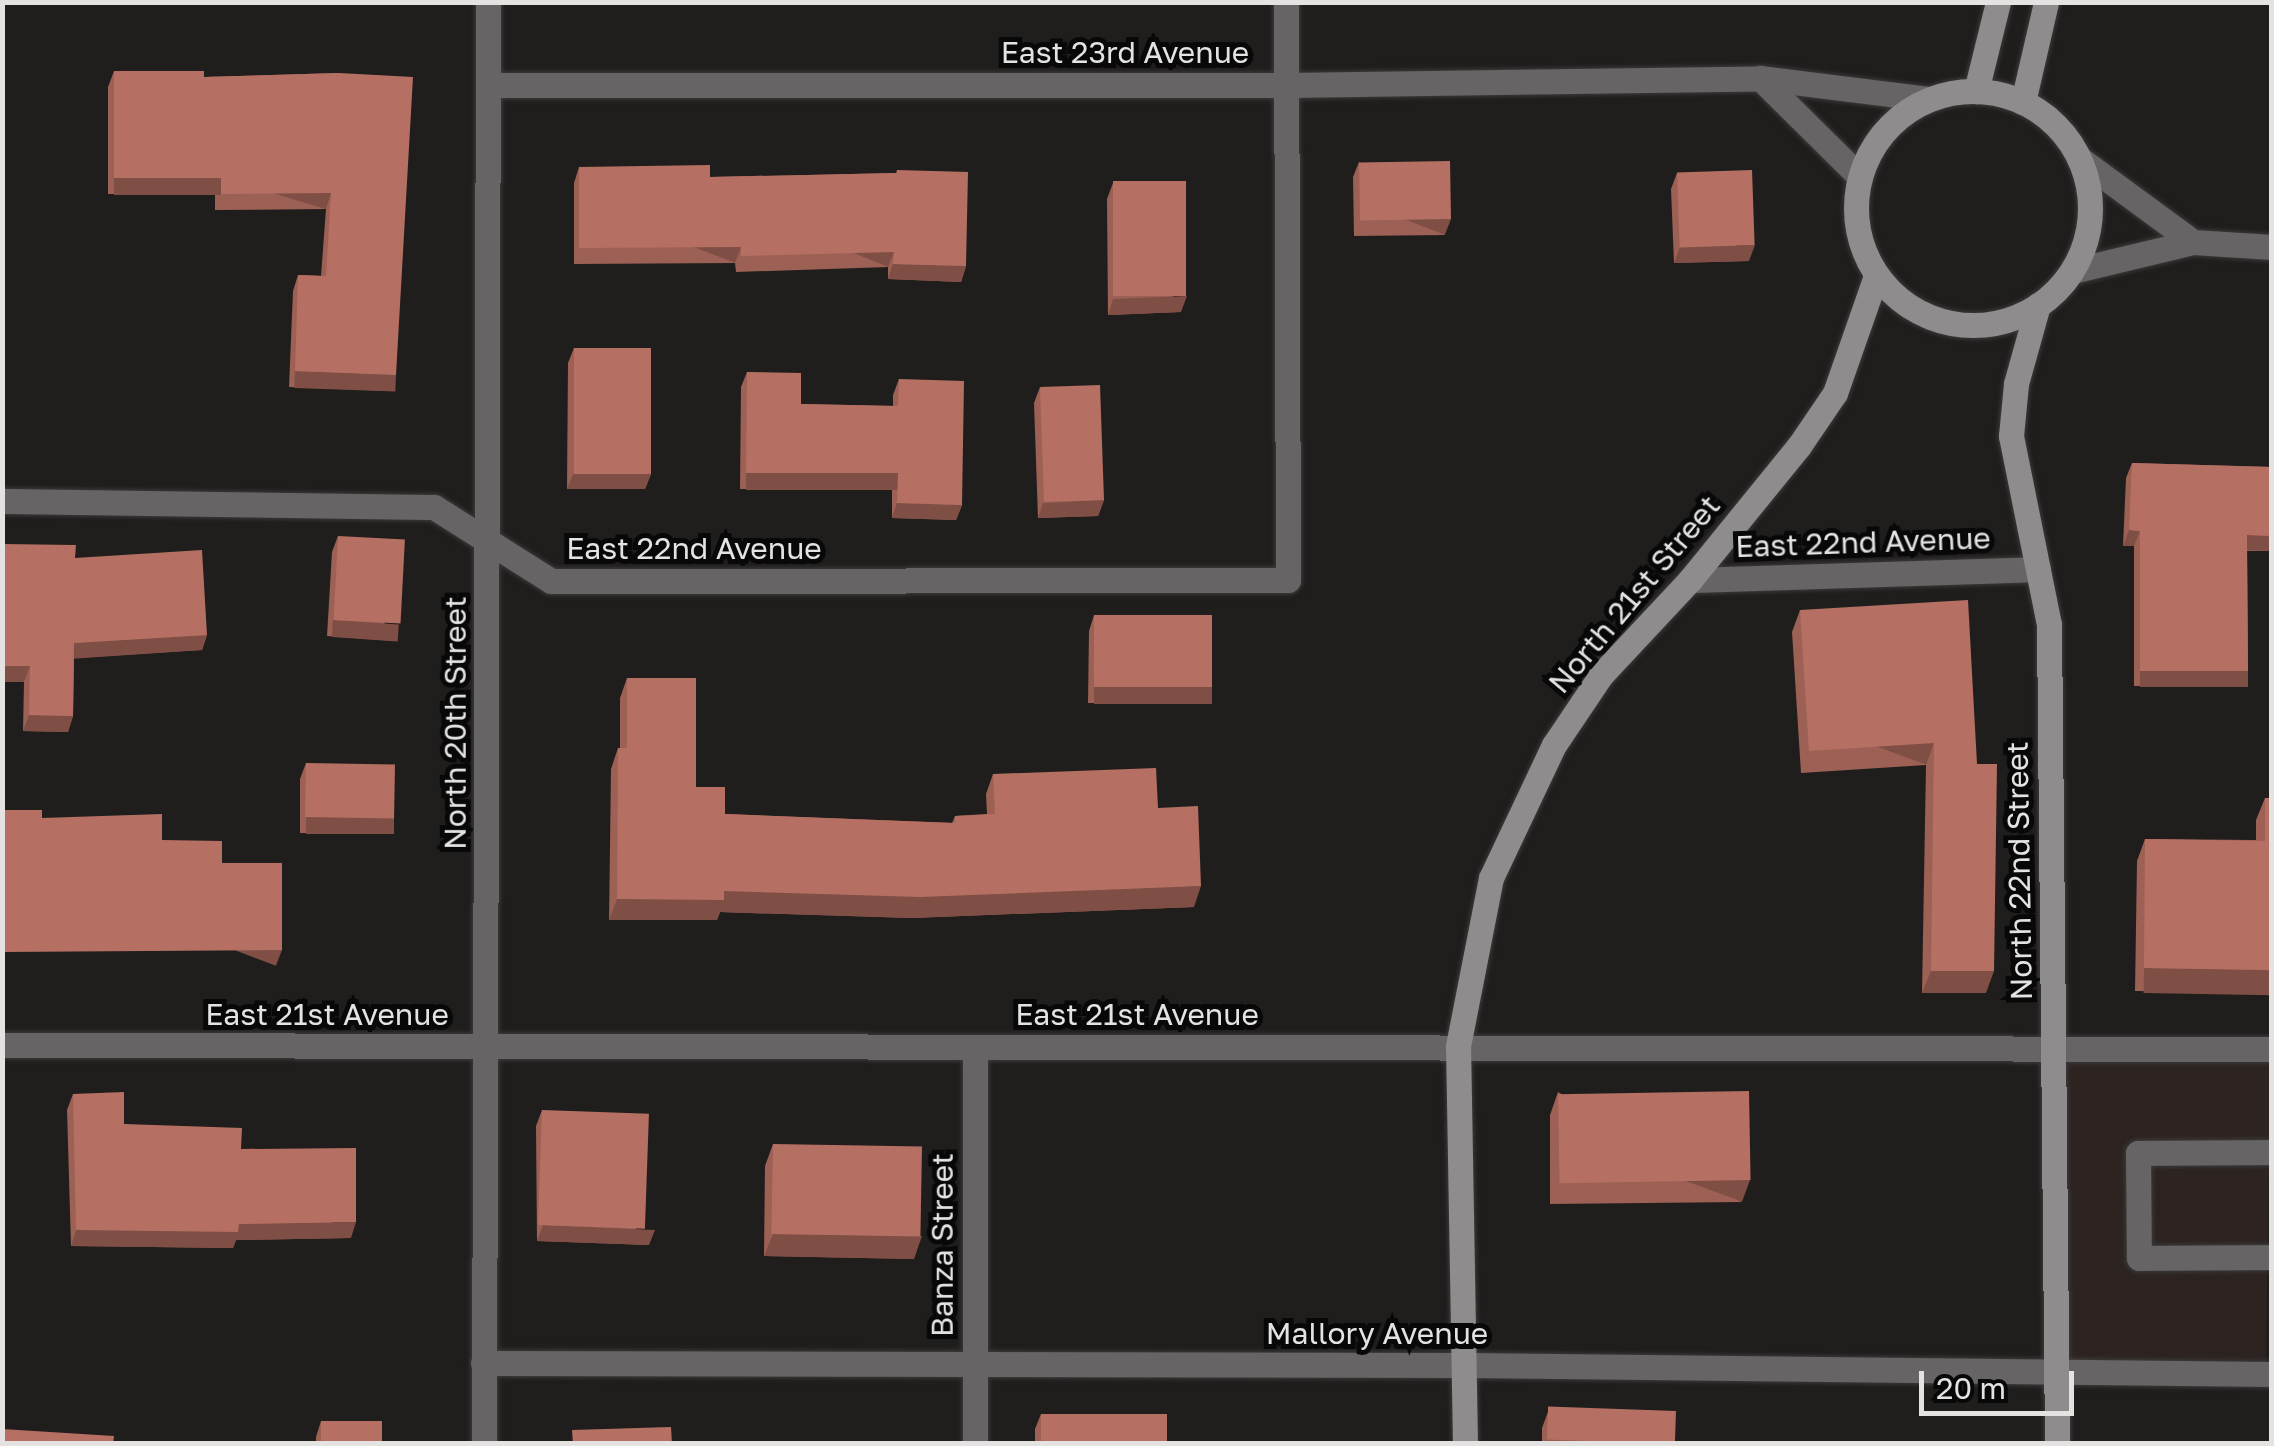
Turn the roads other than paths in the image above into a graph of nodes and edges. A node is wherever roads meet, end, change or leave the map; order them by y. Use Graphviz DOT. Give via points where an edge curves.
graph roads {
  1 [pos="488,2"];
  2 [pos="1286,2"];
  3 [pos="1998,2"];
  4 [pos="2046,2"];
  5 [pos="1760,78"];
  6 [pos="490,85"];
  7 [pos="1286,85"];
  8 [pos="1976,91"];
  9 [pos="1928,100"];
  10 [pos="2023,102"];
  11 [pos="2080,160"];
  12 [pos="1859,176"];
  13 [pos="2193,242"];
  14 [pos="2272,247"];
  15 [pos="2072,271"];
  16 [pos="1875,280"];
  17 [pos="2038,305"];
  18 [pos="2,502"];
  19 [pos="489,542"];
  20 [pos="2038,569"];
  21 [pos="1690,580"];
  22 [pos="2,1044"];
  23 [pos="1458,1046"];
  24 [pos="2053,1046"];
  25 [pos="486,1047"];
  26 [pos="975,1047"];
  27 [pos="2272,1049"];
  28 [pos="2272,1152"];
  29 [pos="2272,1258"];
  30 [pos="974,1362"];
  31 [pos="483,1364"];
  32 [pos="1465,1365"];
  33 [pos="2057,1374"];
  34 [pos="2272,1374"];
  35 [pos="484,1444"];
  36 [pos="975,1444"];
  37 [pos="1465,1444"];
  38 [pos="2057,1444"];
  1 -- 6 [label="street, North 20th Street"];
  2 -- 7 [label="street"];
  3 -- 8 [label="main road"];
  4 -- 10 [label="main road"];
  5 -- 7 [label="street, East 23rd Avenue"];
  5 -- 9 [label="street, East 23rd Avenue"];
  5 -- 12 [label="street"];
  6 -- 7 [label="street, East 23rd Avenue"];
  6 -- 19 [label="street, North 20th Street"];
  7 -- 19 [label="street, East 22nd Avenue" via="1288,580 552,581"];
  8 -- 9 [label="main road"];
  8 -- 10 [label="main road"];
  9 -- 12 [label="main road" via="1874,144"];
  10 -- 11 [label="main road" via="2066,136"];
  11 -- 13 [label="street"];
  11 -- 15 [label="main road" via="2090,197 2088,236"];
  12 -- 16 [label="main road" via="1858,236"];
  13 -- 14 [label="street"];
  13 -- 15 [label="street"];
  15 -- 17 [label="main road"];
  16 -- 17 [label="main road" via="1922,314 1960,324 2002,322"];
  16 -- 21 [label="main road, North 21st Street" via="1835,392"];
  17 -- 20 [label="main road, North 22nd Street" via="2016,384 2011,436"];
  18 -- 19 [label="street, East 22nd Avenue" via="434,506"];
  19 -- 25 [label="street, North 20th Street"];
  20 -- 21 [label="street, East 22nd Avenue"];
  20 -- 24 [label="main road, North 22nd Street" via="2049,624"];
  21 -- 23 [label="main road, North 21st Street" via="1601,675 1554,745 1491,878"];
  22 -- 25 [label="street, East 21st Avenue"];
  23 -- 24 [label="street, East 21st Avenue"];
  23 -- 26 [label="street, East 21st Avenue"];
  23 -- 32 [label="main road, North 21st Street"];
  24 -- 27 [label="street, East 21st Avenue"];
  24 -- 33 [label="main road, North 22nd Street"];
  25 -- 26 [label="street, East 21st Avenue"];
  25 -- 31 [label="street, North 20th Street"];
  26 -- 30 [label="street, Banza Street"];
  28 -- 29 [label="street" via="2138,1153 2139,1258"];
  30 -- 31 [label="street, Mallory Avenue"];
  30 -- 32 [label="street, Mallory Avenue"];
  30 -- 36 [label="street, Banza Street"];
  31 -- 35 [label="street, North 20th Street"];
  32 -- 33 [label="street, Mallory Avenue"];
  32 -- 37 [label="main road, North 21st Street"];
  33 -- 34 [label="street, Mallory Avenue"];
  33 -- 38 [label="main road, North 22nd Street"];
}
